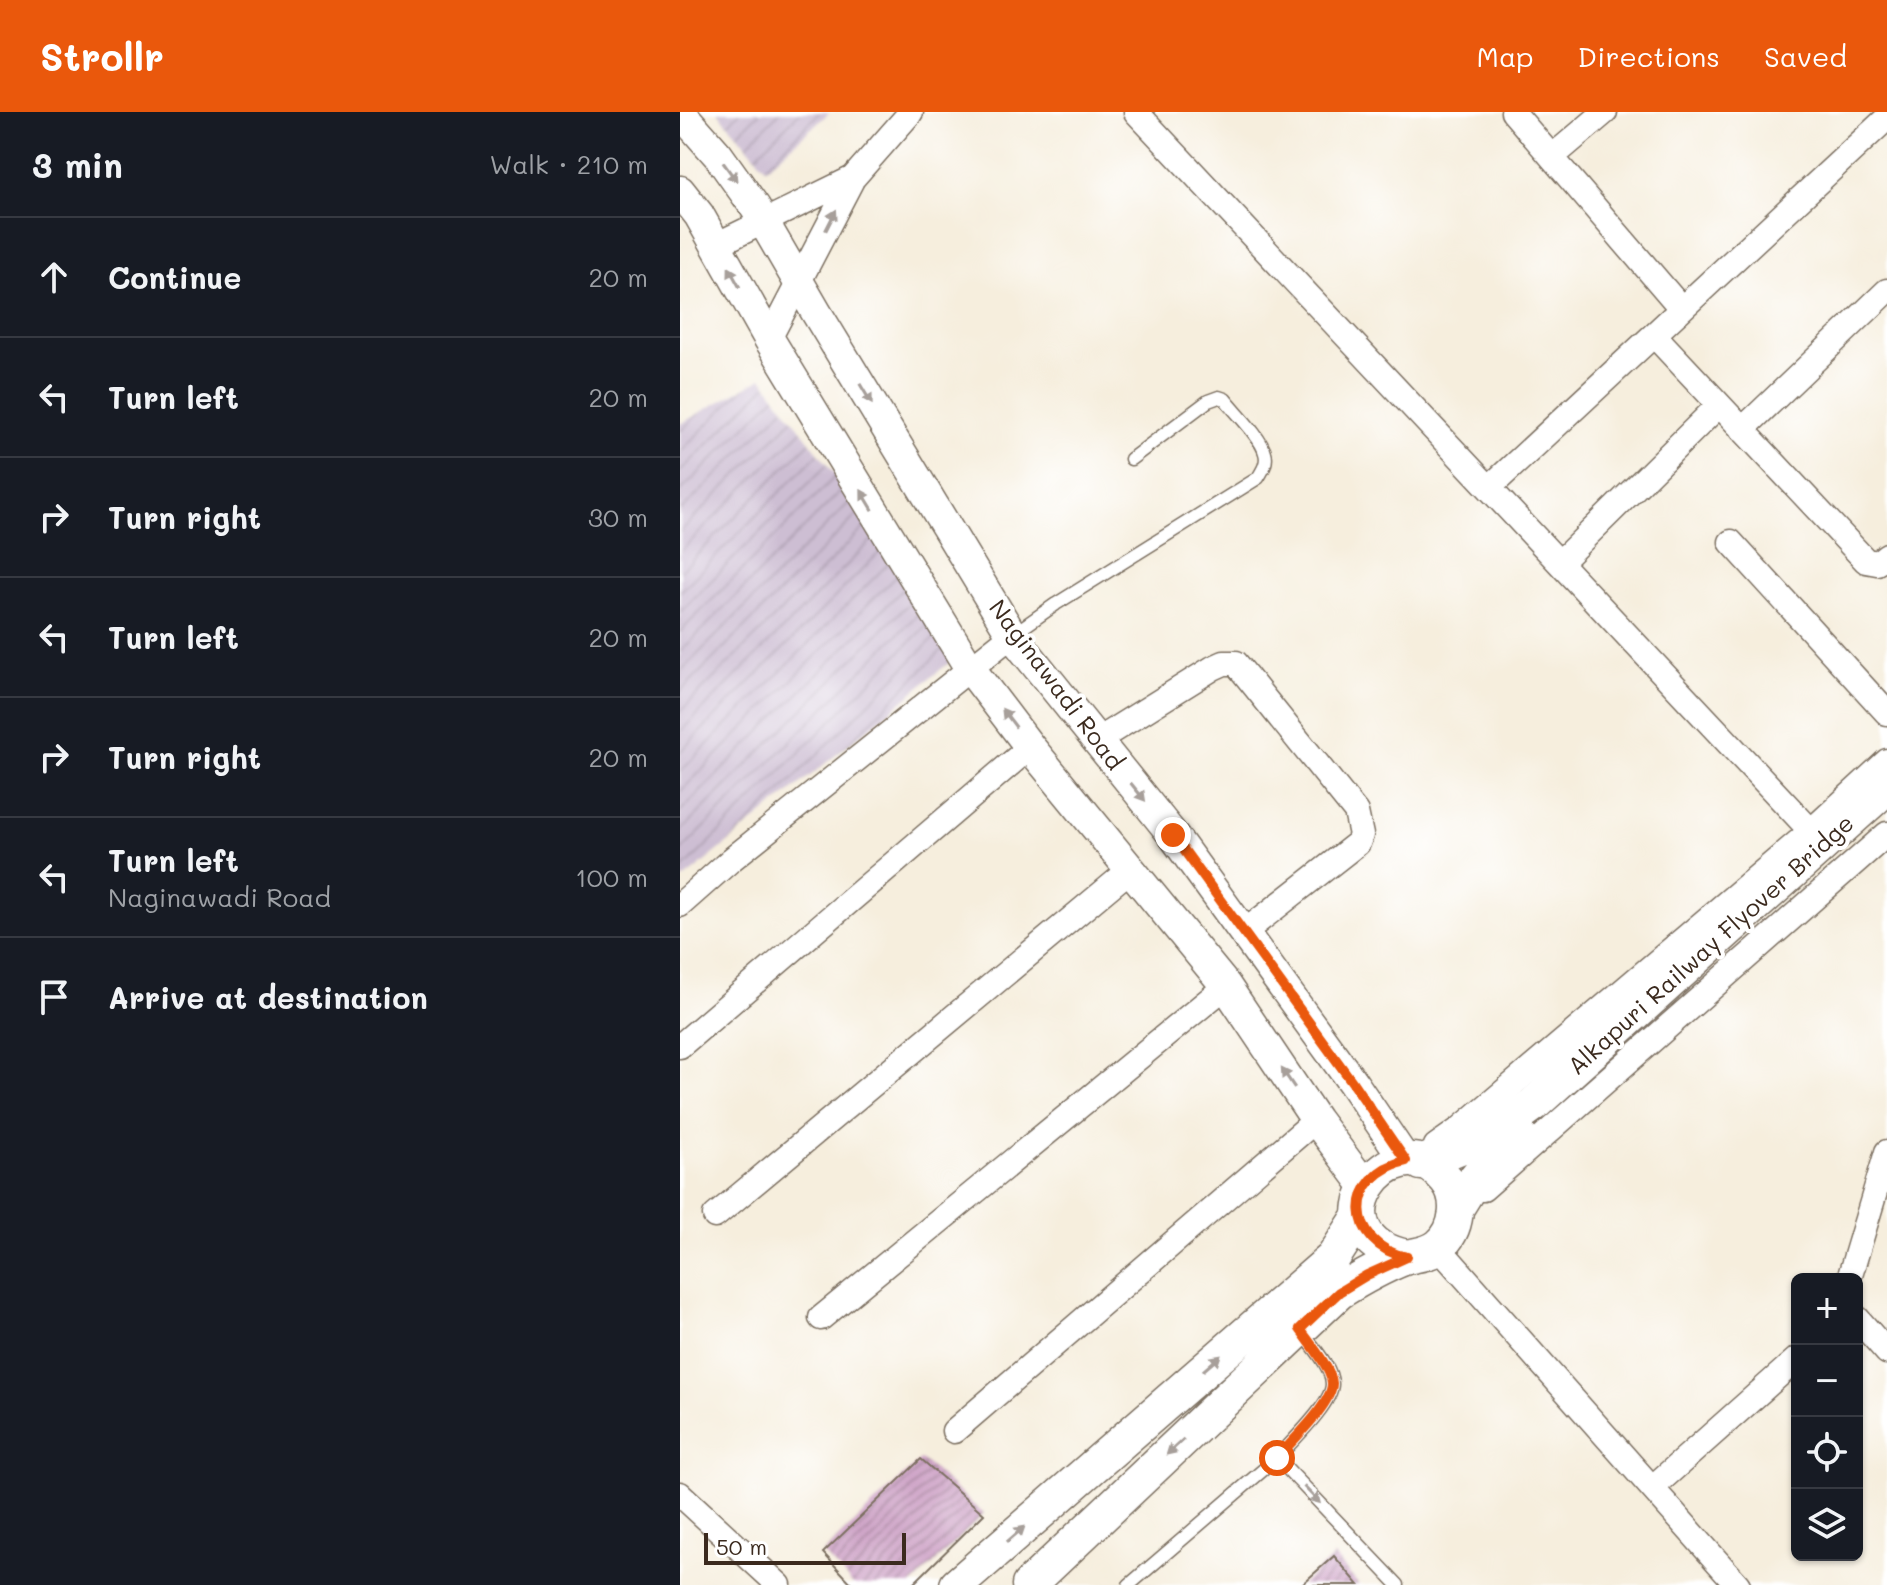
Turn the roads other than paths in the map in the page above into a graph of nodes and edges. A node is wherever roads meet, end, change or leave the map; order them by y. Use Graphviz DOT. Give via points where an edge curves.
graph roads {
  1 [pos="680,112"];
  2 [pos="911,112"];
  3 [pos="1136,112"];
  4 [pos="1513,112"];
  5 [pos="1605,112"];
  6 [pos="1887,118"];
  7 [pos="1552,157"];
  8 [pos="853,178"];
  9 [pos="680,191"];
  10 [pos="763,220"];
  11 [pos="716,245"];
  12 [pos="799,282"];
  13 [pos="1887,291"];
  14 [pos="1681,308"];
  15 [pos="1654,335"];
  16 [pos="769,339"];
  17 [pos="1719,405"];
  18 [pos="1742,430"];
  19 [pos="1131,459"];
  20 [pos="1490,487"];
  21 [pos="1731,542"];
  22 [pos="1887,555"];
  23 [pos="1560,562"];
  24 [pos="1012,635"];
  25 [pos="969,667"];
  26 [pos="1887,713"];
  27 [pos="1096,741"];
  28 [pos="1030,747"];
  29 [pos="1887,761"];
  30 [pos="1887,787"];
  31 [pos="1811,831"];
  32 [pos="1887,834"];
  33 [pos="1131,869"];
  34 [pos="680,905"];
  35 [pos="1243,933"];
  36 [pos="1226,986"];
  37 [pos="680,1046"];
  38 [pos="1534,1104"];
  39 [pos="1316,1120"];
  40 [pos="1886,1158"];
  41 [pos="1414,1162"];
  42 [pos="1363,1202"];
  43 [pos="715,1216"];
  44 [pos="1439,1234"];
  45 [pos="1851,1273"];
  46 [pos="821,1318"];
  47 [pos="1863,1324"];
  48 [pos="1300,1329"];
  49 [pos="1884,1343"];
  50 [pos="1791,1364"];
  51 [pos="954,1431"];
  52 [pos="1277,1458"];
  53 [pos="1652,1488"];
  54 [pos="680,1494"];
  55 [pos="779,1585"];
  56 [pos="957,1585"];
  57 [pos="1029,1585"];
  58 [pos="1129,1585"];
  59 [pos="1398,1585"];
  60 [pos="1738,1585"];
  1 -- 10 [label="street, Naginawadi Road, one-way"];
  2 -- 8 [label="street"];
  3 -- 20 [label="street"];
  4 -- 7 [label="street"];
  5 -- 7 [label="street"];
  6 -- 14 [label="street"];
  7 -- 14 [label="street"];
  8 -- 10 [label="street"];
  12 -- 8 [label="street, one-way"];
  9 -- 11 [label="street"];
  10 -- 11 [label="street"];
  10 -- 12 [label="street, Naginawadi Road"];
  16 -- 11 [label="street, one-way"];
  12 -- 16 [label="street"];
  12 -- 24 [label="street, Naginawadi Road, one-way"];
  13 -- 18 [label="street"];
  14 -- 15 [label="street"];
  15 -- 17 [label="street"];
  15 -- 20 [label="street"];
  25 -- 16 [label="street, one-way"];
  17 -- 18 [label="street"];
  17 -- 23 [label="street"];
  18 -- 22 [label="street" via="1866,561 1877,563"];
  19 -- 24 [label="lane" via="1219,397 1266,456 1258,478"];
  20 -- 23 [label="street"];
  21 -- 26 [label="street"];
  23 -- 31 [label="street"];
  24 -- 25 [label="street"];
  24 -- 27 [label="street, Naginawadi Road"];
  28 -- 25 [label="street, one-way"];
  25 -- 34 [label="street"];
  27 -- 35 [label="street, Naginawadi Road, one-way"];
  27 -- 35 [label="street" via="1213,668 1236,663 1356,812 1358,843"];
  28 -- 33 [label="street"];
  28 -- 37 [label="street"];
  29 -- 31 [label="street"];
  30 -- 38 [label="main road, Alkapuri Railway Flyover Bridge"];
  31 -- 41 [label="street" via="1460,1129"];
  32 -- 44 [label="street" via="1495,1177"];
  33 -- 36 [label="street"];
  33 -- 43 [label="street"];
  35 -- 41 [label="street, Naginawadi Road"];
  39 -- 36 [label="street, one-way"];
  36 -- 46 [label="street"];
  38 -- 41 [label="main road, Alkapuri Railway Flyover Bridge" via="1494,1133"];
  38 -- 44 [label="main road, Alkapuri Railway Flyover Bridge"];
  39 -- 42 [label="street"];
  39 -- 51 [label="street"];
  40 -- 45 [label="street"];
  41 -- 42 [label="main road" via="1378,1171"];
  41 -- 44 [label="main road" via="1435,1169 1453,1192"];
  42 -- 44 [label="main road" via="1366,1232 1390,1254"];
  56 -- 42 [label="main road, one-way" via="1333,1258"];
  44 -- 48 [label="main road" via="1339,1292"];
  44 -- 53 [label="street"];
  47 -- 49 [label="street"];
  48 -- 52 [label="lane" via="1332,1383 1328,1399"];
  48 -- 57 [label="main road, one-way"];
  50 -- 53 [label="street"];
  52 -- 58 [label="lane"];
  52 -- 59 [label="lane, one-way"];
  53 -- 60 [label="street"];
  54 -- 55 [label="street"];
}
